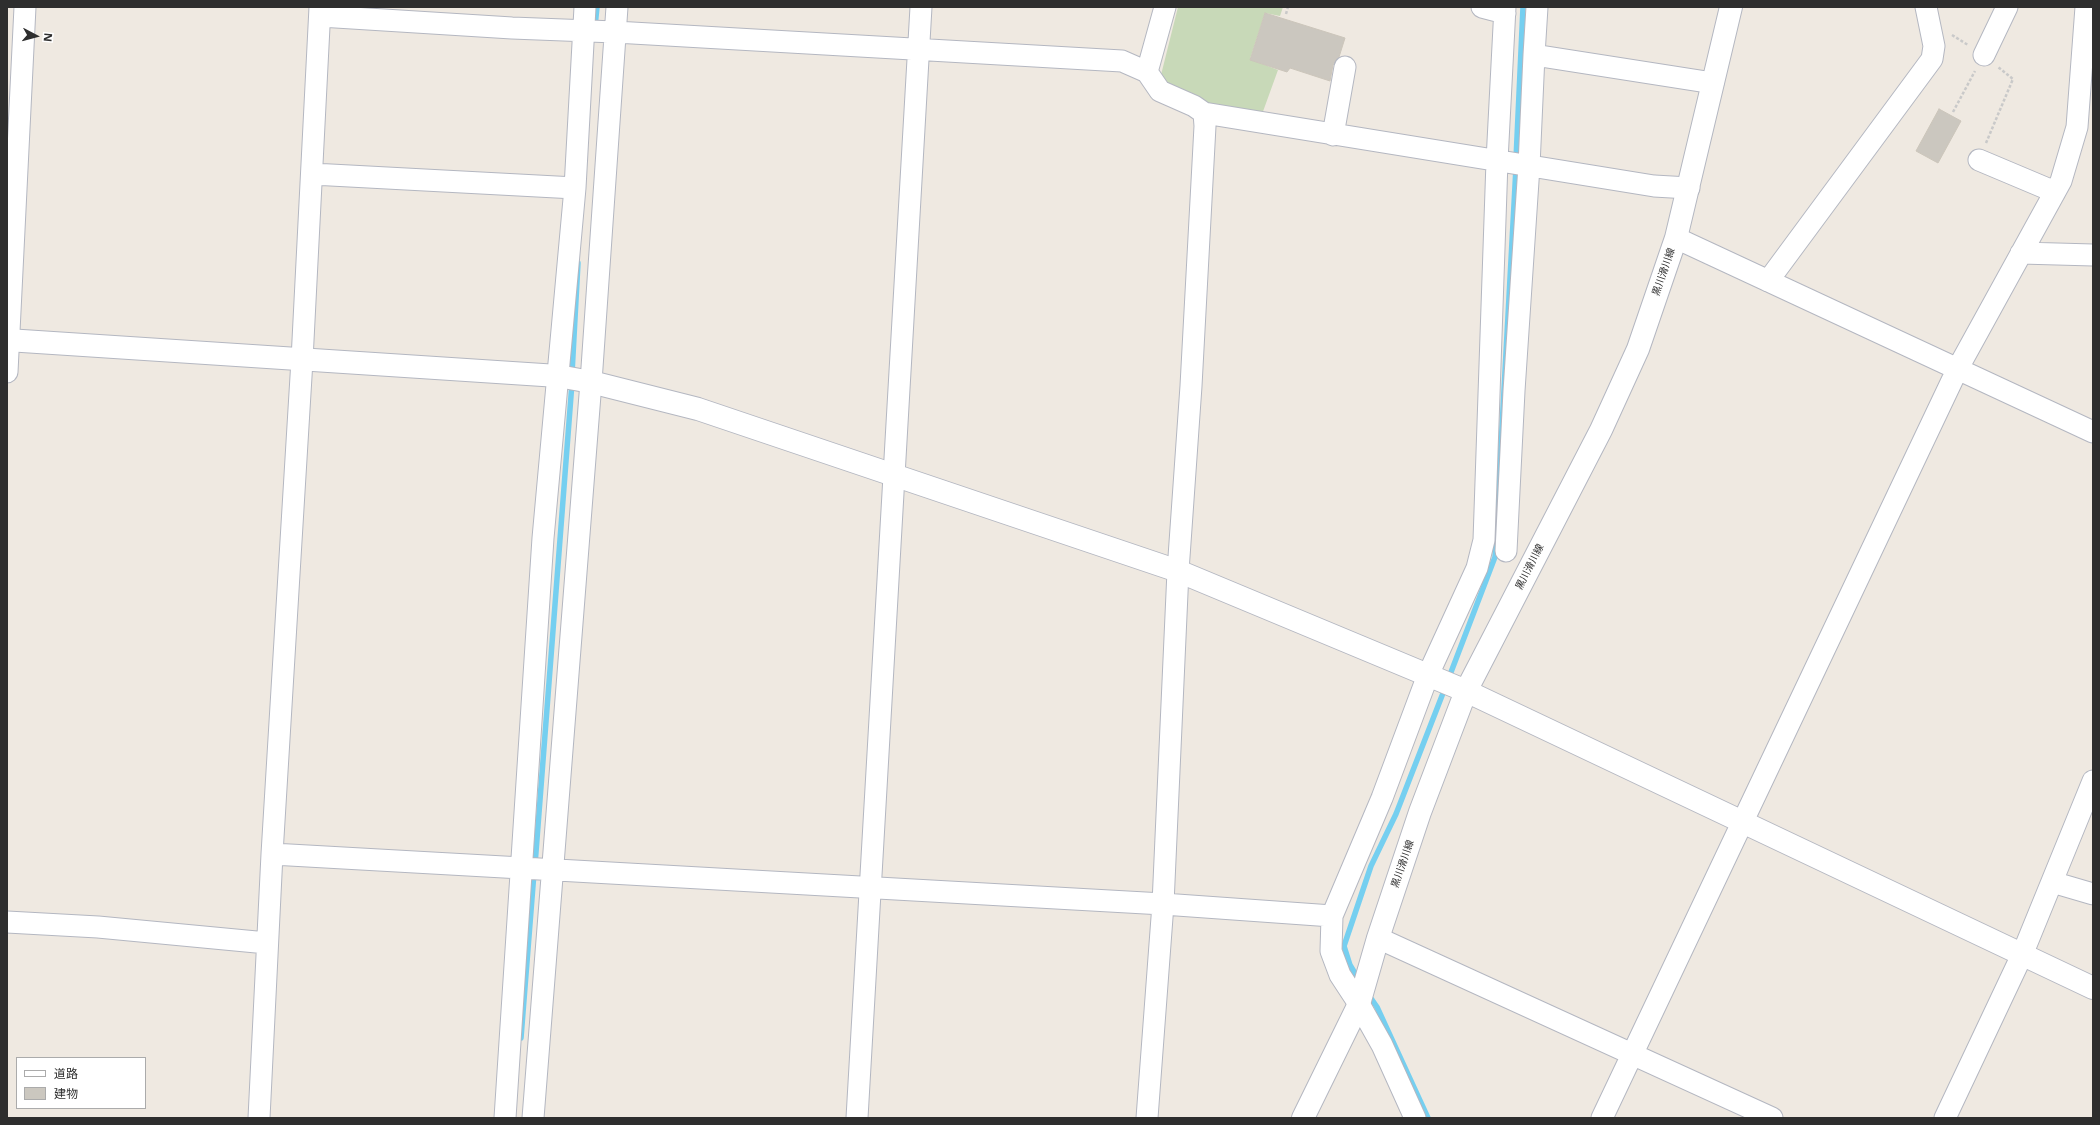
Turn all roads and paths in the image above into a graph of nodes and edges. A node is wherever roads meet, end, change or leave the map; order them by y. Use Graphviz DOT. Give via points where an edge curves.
graph roads {
  1 [pos="25,7"];
  2 [pos="585,7"];
  3 [pos="617,7"];
  4 [pos="921,7"];
  5 [pos="1165,7"];
  6 [pos="1288,7"];
  7 [pos="1482,7"];
  8 [pos="1537,7"];
  9 [pos="1731,7"];
  10 [pos="1926,7"];
  11 [pos="2007,7"];
  12 [pos="2086,7"];
  13 [pos="1505,10"];
  14 [pos="320,11"];
  15 [pos="1286,14"];
  16 [pos="583,31"];
  17 [pos="615,32"];
  18 [pos="1932,36"];
  19 [pos="918,49"];
  20 [pos="1534,55"];
  21 [pos="1984,55"];
  22 [pos="1345,67"];
  23 [pos="1147,72"];
  24 [pos="1713,82"];
  25 [pos="1953,112"];
  26 [pos="1204,113"];
  27 [pos="1333,135"];
  28 [pos="1979,160"];
  29 [pos="1497,161"];
  30 [pos="1530,166"];
  31 [pos="312,174"];
  32 [pos="574,188"];
  33 [pos="1689,188"];
  34 [pos="2055,192"];
  35 [pos="1676,238"];
  36 [pos="2022,253"];
  37 [pos="2093,255"];
  38 [pos="1768,280"];
  39 [pos="8,340"];
  40 [pos="302,360"];
  41 [pos="1958,368"];
  42 [pos="7,372"];
  43 [pos="558,376"];
  44 [pos="587,382"];
  45 [pos="2093,432"];
  46 [pos="893,474"];
  47 [pos="1506,551"];
  48 [pos="1178,571"];
  49 [pos="1428,675"];
  50 [pos="1466,691"];
  51 [pos="2093,781"];
  52 [pos="1742,823"];
  53 [pos="272,854"];
  54 [pos="521,867"];
  55 [pos="553,869"];
  56 [pos="2052,882"];
  57 [pos="870,887"];
  58 [pos="2093,894"];
  59 [pos="1163,904"];
  60 [pos="1332,916"];
  61 [pos="7,922"];
  62 [pos="1378,938"];
  63 [pos="267,943"];
  64 [pos="2022,955"];
  65 [pos="2093,988"];
  66 [pos="1359,1004"];
  67 [pos="1633,1055"];
  68 [pos="259,1118"];
  69 [pos="505,1118"];
  70 [pos="533,1118"];
  71 [pos="858,1118"];
  72 [pos="1147,1118"];
  73 [pos="1303,1118"];
  74 [pos="1415,1118"];
  75 [pos="1602,1118"];
  76 [pos="1772,1118"];
  77 [pos="1945,1118"];
  1 -- 39 [label="street"];
  2 -- 16 [label="street"];
  3 -- 17 [label="street"];
  4 -- 19 [label="street"];
  5 -- 23 [label="street"];
  6 -- 15 [label="path"];
  7 -- 13 [label="street"];
  8 -- 20 [label="street"];
  9 -- 24 [label="street, 黒川滑川線"];
  10 -- 18 [label="street"];
  11 -- 21 [label="street"];
  12 -- 34 [label="street" via="2077,127 2061,181"];
  13 -- 29 [label="street"];
  14 -- 16 [label="street" via="512,28"];
  14 -- 31 [label="street"];
  16 -- 17 [label="street"];
  16 -- 32 [label="street"];
  17 -- 19 [label="street"];
  17 -- 44 [label="street"];
  18 -- 21 [label="path" via="1949,33"];
  18 -- 38 [label="street" via="1932,59"];
  19 -- 23 [label="street" via="1122,61"];
  19 -- 46 [label="street"];
  20 -- 24 [label="street"];
  20 -- 30 [label="street"];
  21 -- 25 [label="path"];
  21 -- 28 [label="path" via="2013,79"];
  22 -- 27 [label="street"];
  23 -- 26 [label="street" via="1160,91"];
  24 -- 33 [label="street, 黒川滑川線"];
  26 -- 27 [label="street"];
  26 -- 48 [label="street" via="1191,386"];
  27 -- 29 [label="street"];
  28 -- 34 [label="street"];
  29 -- 30 [label="street"];
  29 -- 49 [label="street" via="1484,540 1477,568"];
  30 -- 33 [label="street" via="1654,186"];
  30 -- 47 [label="street"];
  31 -- 32 [label="street"];
  31 -- 40 [label="street"];
  32 -- 43 [label="street"];
  33 -- 35 [label="street, 黒川滑川線"];
  34 -- 36 [label="street"];
  35 -- 38 [label="street"];
  35 -- 50 [label="street, 黒川滑川線" via="1638,349 1601,430"];
  36 -- 37 [label="street"];
  36 -- 41 [label="street"];
  38 -- 41 [label="street"];
  39 -- 40 [label="street"];
  39 -- 42 [label="street"];
  40 -- 43 [label="street"];
  40 -- 53 [label="street"];
  41 -- 45 [label="street"];
  41 -- 52 [label="street"];
  43 -- 44 [label="street"];
  43 -- 54 [label="street" via="543,538"];
  44 -- 46 [label="street" via="698,409"];
  44 -- 55 [label="street"];
  46 -- 48 [label="street"];
  46 -- 57 [label="street"];
  48 -- 49 [label="street"];
  48 -- 59 [label="street"];
  49 -- 50 [label="street"];
  49 -- 60 [label="street" via="1382,798"];
  50 -- 52 [label="street"];
  50 -- 62 [label="street, 黒川滑川線" via="1420,812"];
  51 -- 56 [label="street"];
  52 -- 64 [label="street"];
  52 -- 67 [label="street"];
  53 -- 54 [label="street"];
  53 -- 63 [label="street"];
  54 -- 55 [label="street"];
  54 -- 69 [label="street"];
  55 -- 57 [label="street"];
  55 -- 70 [label="street"];
  56 -- 58 [label="street"];
  56 -- 64 [label="street"];
  57 -- 59 [label="street"];
  57 -- 71 [label="street"];
  59 -- 60 [label="street"];
  59 -- 72 [label="street"];
  60 -- 66 [label="street" via="1331,951 1340,975"];
  61 -- 63 [label="street" via="98,927"];
  62 -- 66 [label="street, 黒川滑川線"];
  62 -- 67 [label="street"];
  63 -- 68 [label="street"];
  64 -- 65 [label="street"];
  64 -- 77 [label="street"];
  66 -- 73 [label="street, 黒川滑川線"];
  66 -- 74 [label="street" via="1382,1045"];
  67 -- 75 [label="street"];
  67 -- 76 [label="street"];
}
